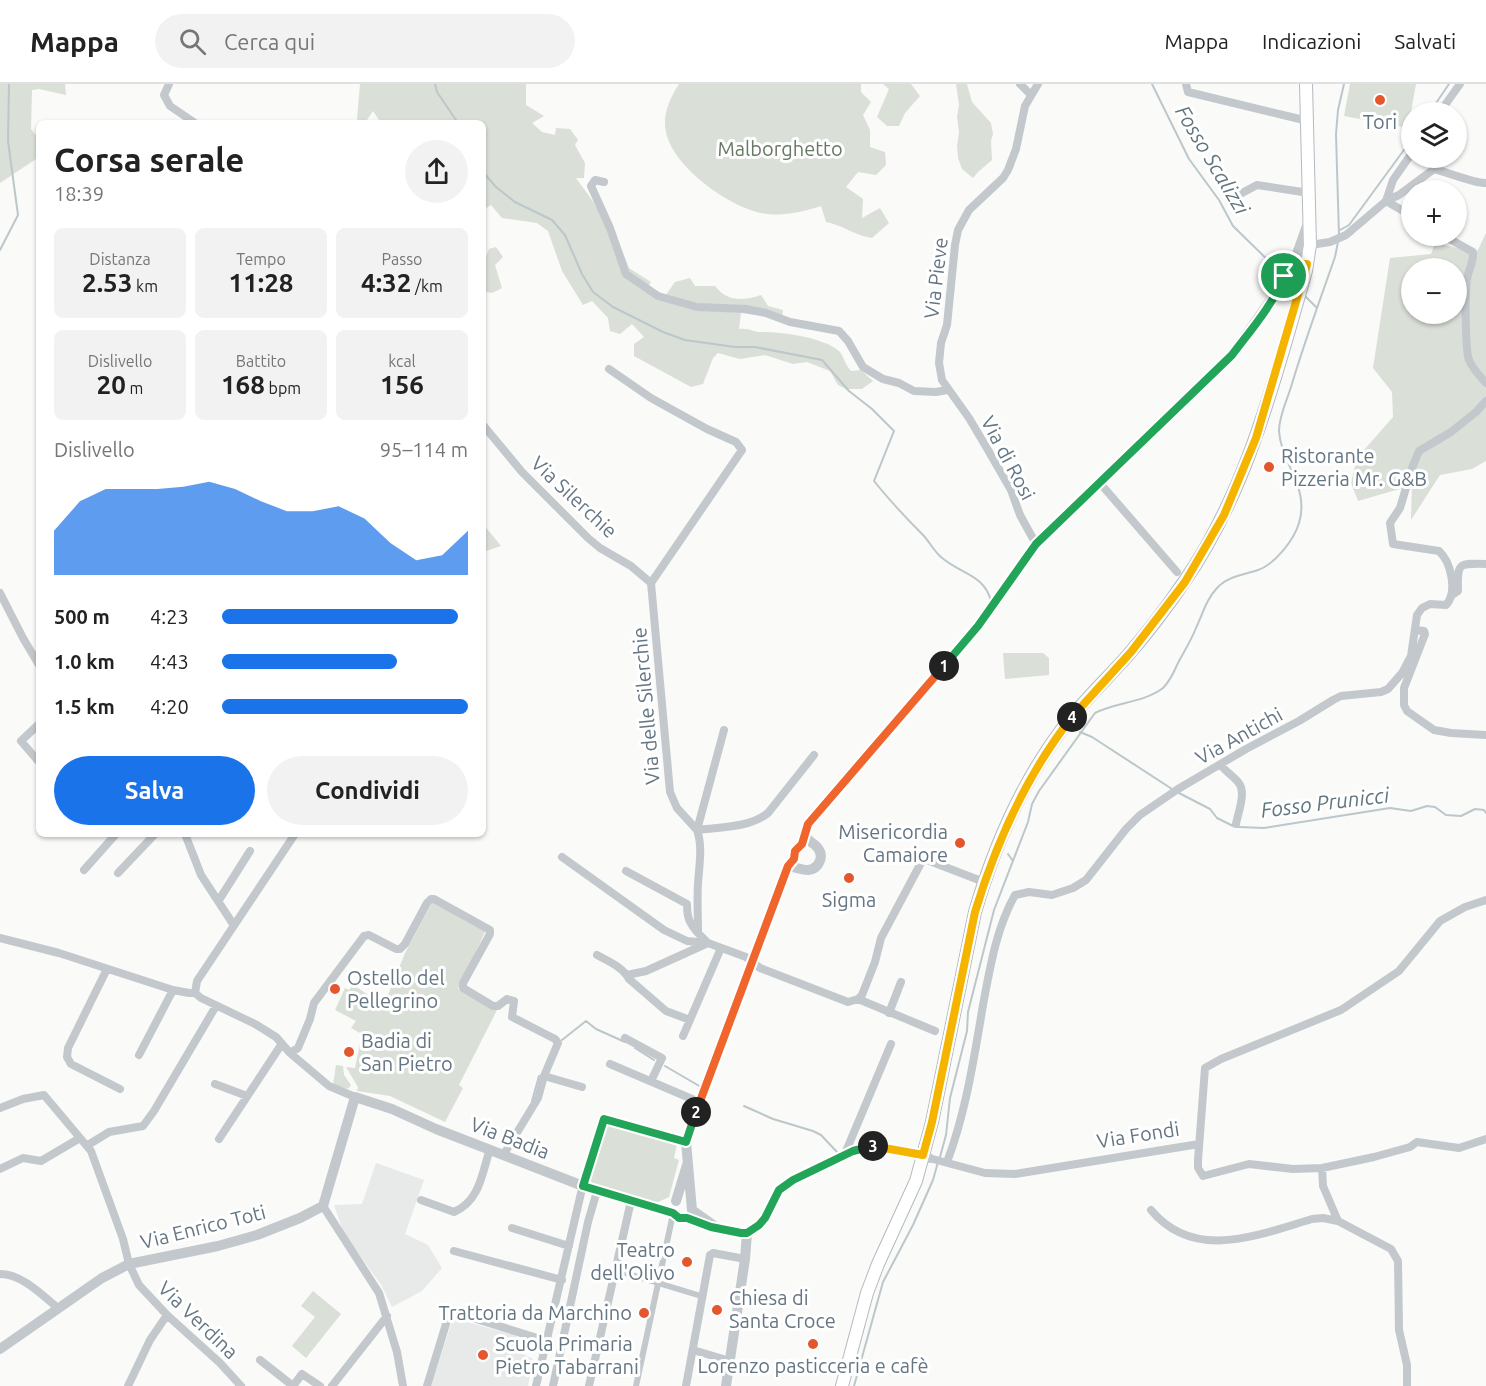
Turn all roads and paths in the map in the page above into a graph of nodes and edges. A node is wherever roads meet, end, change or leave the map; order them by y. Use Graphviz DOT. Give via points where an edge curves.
graph roads {
  1 [pos="169,84"];
  2 [pos="1020,84"];
  3 [pos="1038,84"];
  4 [pos="1186,84"];
  5 [pos="1306,84"];
  6 [pos="1460,84"];
  7 [pos="1031,95"];
  8 [pos="1447,102"];
  9 [pos="191,120"];
  10 [pos="1308,122"];
  11 [pos="1401,168"];
  12 [pos="604,182"];
  13 [pos="1486,183"];
  14 [pos="1242,193"];
  15 [pos="1308,193"];
  16 [pos="1386,201"];
  17 [pos="1401,210"];
  18 [pos="1309,219"];
  19 [pos="1310,244"];
  20 [pos="1462,246"];
  21 [pos="1297,254"];
  22 [pos="1307,268"];
  23 [pos="1288,276"];
  24 [pos="1300,290"];
  25 [pos="609,369"];
  26 [pos="1486,383"];
  27 [pos="947,390"];
  28 [pos="1486,401"];
  29 [pos="486,430"];
  30 [pos="1099,482"];
  31 [pos="1036,544"];
  32 [pos="1486,564"];
  33 [pos="1177,572"];
  34 [pos="651,583"];
  35 [pos="0,593"];
  36 [pos="1452,595"];
  37 [pos="1416,630"];
  38 [pos="36,660"];
  39 [pos="36,727"];
  40 [pos="724,730"];
  41 [pos="1486,735"];
  42 [pos="814,755"];
  43 [pos="36,758"];
  44 [pos="1221,765"];
  45 [pos="1236,824"];
  46 [pos="698,830"];
  47 [pos="113,837"];
  48 [pos="152,837"];
  49 [pos="186,837"];
  50 [pos="293,837"];
  51 [pos="805,840"];
  52 [pos="250,851"];
  53 [pos="562,857"];
  54 [pos="793,864"];
  55 [pos="84,870"];
  56 [pos="626,871"];
  57 [pos="118,873"];
  58 [pos="984,882"];
  59 [pos="219,900"];
  60 [pos="1486,900"];
  61 [pos="233,924"];
  62 [pos="698,933"];
  63 [pos="0,938"];
  64 [pos="708,943"];
  65 [pos="721,948"];
  66 [pos="597,955"];
  67 [pos="752,962"];
  68 [pos="107,969"];
  69 [pos="627,975"];
  70 [pos="901,982"];
  71 [pos="173,990"];
  72 [pos="195,993"];
  73 [pos="858,999"];
  74 [pos="216,1006"];
  75 [pos="889,1012"];
  76 [pos="690,1020"];
  77 [pos="935,1031"];
  78 [pos="683,1036"];
  79 [pos="625,1038"];
  80 [pos="281,1044"];
  81 [pos="891,1044"];
  82 [pos="290,1053"];
  83 [pos="139,1055"];
  84 [pos="610,1064"];
  85 [pos="544,1076"];
  86 [pos="651,1081"];
  87 [pos="215,1084"];
  88 [pos="582,1087"];
  89 [pos="120,1089"];
  90 [pos="247,1096"];
  91 [pos="355,1097"];
  92 [pos="699,1102"];
  93 [pos="0,1108"];
  94 [pos="80,1138"];
  95 [pos="219,1139"];
  96 [pos="1486,1139"];
  97 [pos="686,1142"];
  98 [pos="1198,1144"];
  99 [pos="88,1145"];
  100 [pos="490,1149"];
  101 [pos="504,1154"];
  102 [pos="844,1156"];
  103 [pos="926,1157"];
  104 [pos="688,1162"];
  105 [pos="947,1162"];
  106 [pos="1322,1168"];
  107 [pos="0,1169"];
  108 [pos="583,1186"];
  109 [pos="597,1191"];
  110 [pos="420,1200"];
  111 [pos="631,1201"];
  112 [pos="323,1206"];
  113 [pos="674,1206"];
  114 [pos="1151,1210"];
  115 [pos="690,1211"];
  116 [pos="1338,1221"];
  117 [pos="512,1228"];
  118 [pos="747,1233"];
  119 [pos="569,1246"];
  120 [pos="454,1251"];
  121 [pos="745,1259"];
  122 [pos="129,1264"];
  123 [pos="615,1270"];
  124 [pos="0,1274"];
  125 [pos="562,1280"];
  126 [pos="659,1284"];
  127 [pos="702,1296"];
  128 [pos="58,1308"];
  129 [pos="166,1315"];
  130 [pos="387,1316"];
  131 [pos="547,1341"];
  132 [pos="0,1349"];
  133 [pos="693,1350"];
  134 [pos="260,1360"];
  135 [pos="730,1361"];
  136 [pos="128,1386"];
  137 [pos="241,1386"];
  138 [pos="293,1386"];
  139 [pos="320,1386"];
  140 [pos="332,1386"];
  141 [pos="403,1386"];
  142 [pos="427,1386"];
  143 [pos="536,1386"];
  144 [pos="553,1386"];
  145 [pos="589,1386"];
  146 [pos="636,1386"];
  147 [pos="686,1386"];
  148 [pos="726,1386"];
  149 [pos="842,1386"];
  150 [pos="1407,1386"];
  1 -- 9 [label="street" via="164,95 170,106"];
  2 -- 7 [label="street"];
  3 -- 7 [label="street, Via Pieve"];
  4 -- 10 [label="street" via="1188,92"];
  5 -- 10 [label="main road"];
  6 -- 8 [label="street"];
  7 -- 27 [label="street, Via Pieve" via="1008,170 969,210 958,230 939,363"];
  10 -- 15 [label="main road"];
  11 -- 16 [label="street"];
  12 -- 27 [label="street" via="595,180 591,186 626,274 658,296 697,307 766,312 790,322 839,331 863,367 884,379 914,392"];
  13 -- 16 [label="street" via="1434,169"];
  14 -- 15 [label="street" via="1257,184"];
  15 -- 18 [label="main road"];
  16 -- 17 [label="street"];
  16 -- 19 [label="street" via="1346,235"];
  18 -- 19 [label="main road"];
  18 -- 21 [label="street"];
  19 -- 21 [label="street"];
  19 -- 22 [label="main road"];
  20 -- 26 [label="street" via="1473,252 1474,258 1467,277 1466,349 1470,362"];
  21 -- 23 [label="street"];
  22 -- 23 [label="street"];
  22 -- 24 [label="main road"];
  23 -- 24 [label="street" via="1298,283"];
  23 -- 30 [label="street" via="1232,355"];
  24 -- 58 [label="main road" via="1256,438 1224,515 1185,582 1131,652 1074,713 1047,751 1013,810"];
  25 -- 34 [label="street" via="651,398 736,442 742,450"];
  27 -- 31 [label="street, Via di Rosi" via="988,450"];
  28 -- 36 [label="street" via="1451,432 1419,451 1400,508 1390,523 1393,543 1443,555"];
  29 -- 34 [label="street, Via Silerchie" via="588,538"];
  30 -- 31 [label="street"];
  30 -- 33 [label="street"];
  31 -- 51 [label="street" via="978,626 808,824"];
  32 -- 36 [label="street" via="1466,563 1460,567 1458,591"];
  34 -- 46 [label="street, Via delle Silerchie" via="670,792 677,808"];
  35 -- 38 [label="street"];
  36 -- 37 [label="street, Via Antichi" via="1446,605 1422,608"];
  37 -- 41 [label="street" via="1425,634 1404,688 1407,711 1434,730"];
  37 -- 44 [label="street, Via Antichi" via="1411,656 1388,689 1341,696"];
  39 -- 43 [label="street" via="21,741"];
  40 -- 46 [label="street"];
  42 -- 46 [label="street" via="761,818"];
  44 -- 45 [label="street" via="1242,788"];
  44 -- 105 [label="street, Via Antichi" via="1140,815 1086,880 1052,895 1015,895 1005,913 990,967 973,1063"];
  46 -- 62 [label="street"];
  47 -- 55 [label="street"];
  48 -- 57 [label="street"];
  49 -- 59 [label="street" via="201,874"];
  50 -- 61 [label="street"];
  51 -- 54 [label="street" via="795,851"];
  51 -- 54 [label="street" via="819,850 819,864 807,870"];
  52 -- 59 [label="street"];
  53 -- 64 [label="street" via="664,930 687,941"];
  54 -- 67 [label="street"];
  56 -- 62 [label="street" via="687,904 687,918"];
  58 -- 73 [label="street" via="922,861 881,938 873,968"];
  58 -- 103 [label="main road"];
  59 -- 61 [label="street"];
  60 -- 98 [label="street, Via Fondi" via="1440,921 1398,971 1341,1011 1205,1068"];
  61 -- 72 [label="street" via="197,981"];
  62 -- 64 [label="street"];
  63 -- 68 [label="street"];
  64 -- 65 [label="street"];
  64 -- 69 [label="street" via="646,971"];
  65 -- 67 [label="street"];
  65 -- 76 [label="street"];
  66 -- 69 [label="street"];
  67 -- 73 [label="street" via="848,1002"];
  67 -- 92 [label="street"];
  68 -- 71 [label="street"];
  68 -- 89 [label="street" via="67,1057 71,1064"];
  69 -- 76 [label="street" via="666,1011"];
  70 -- 75 [label="street"];
  71 -- 72 [label="street"];
  71 -- 83 [label="street"];
  72 -- 74 [label="street"];
  73 -- 75 [label="street"];
  74 -- 80 [label="street" via="255,1024"];
  74 -- 99 [label="street" via="142,1126 109,1132"];
  75 -- 77 [label="street"];
  76 -- 78 [label="street"];
  79 -- 86 [label="street" via="662,1058"];
  80 -- 82 [label="street"];
  80 -- 90 [label="street"];
  81 -- 102 [label="street"];
  82 -- 85 [label="street" via="298,1048 314,1003 364,936 369,934 400,949 431,899 490,930 462,988 493,1006 507,999 514,1001 512,1017 558,1043"];
  82 -- 91 [label="street" via="329,1086"];
  84 -- 86 [label="street"];
  85 -- 88 [label="street"];
  85 -- 101 [label="street" via="538,1098"];
  86 -- 92 [label="street"];
  87 -- 90 [label="street"];
  90 -- 95 [label="street"];
  91 -- 100 [label="street, Via Badia"];
  91 -- 112 [label="street"];
  92 -- 97 [label="street"];
  93 -- 94 [label="street, Via Verdina" via="44,1095"];
  94 -- 99 [label="street, Via Verdina"];
  94 -- 107 [label="street" via="41,1161 23,1158"];
  96 -- 106 [label="street" via="1459,1148 1417,1142"];
  97 -- 104 [label="street"];
  97 -- 108 [label="street" via="604,1119"];
  98 -- 105 [label="street, Via Fondi" via="1015,1174 986,1173"];
  98 -- 106 [label="street" via="1198,1168 1203,1176 1249,1164"];
  99 -- 122 [label="street, Via Verdina"];
  100 -- 101 [label="street, Via Badia"];
  100 -- 110 [label="street" via="476,1196 465,1207 454,1212"];
  101 -- 108 [label="street, Via Badia"];
  102 -- 103 [label="street, Via Fondi" via="875,1146"];
  102 -- 118 [label="street, Via Fondi" via="779,1190 765,1218"];
  103 -- 105 [label="street, Via Fondi"];
  103 -- 149 [label="main road" via="867,1293"];
  104 -- 113 [label="street"];
  104 -- 115 [label="street"];
  106 -- 116 [label="street" via="1323,1186"];
  108 -- 109 [label="street, Via Badia"];
  108 -- 119 [label="street"];
  109 -- 111 [label="street, Via Badia"];
  109 -- 144 [label="street"];
  111 -- 113 [label="street, Via Badia" via="654,1209"];
  111 -- 123 [label="street"];
  112 -- 122 [label="street, Via Enrico Toti" via="257,1235"];
  112 -- 130 [label="street" via="379,1293"];
  113 -- 115 [label="street, Via Badia" via="684,1199"];
  113 -- 115 [label="street, Via Badia" via="679,1218"];
  113 -- 126 [label="street"];
  114 -- 116 [label="street" via="1166,1225 1205,1242 1234,1239 1312,1219"];
  115 -- 118 [label="street, Via Badia" via="711,1227"];
  116 -- 150 [label="street" via="1391,1249 1398,1261 1399,1330"];
  117 -- 119 [label="street"];
  118 -- 121 [label="street"];
  119 -- 125 [label="street"];
  120 -- 125 [label="street"];
  121 -- 127 [label="street" via="711,1254"];
  121 -- 135 [label="street"];
  122 -- 128 [label="street, Via Enrico Toti"];
  122 -- 129 [label="street, Via Verdina" via="140,1285"];
  123 -- 126 [label="street"];
  123 -- 145 [label="street"];
  124 -- 128 [label="street" via="23,1281"];
  125 -- 131 [label="street"];
  126 -- 127 [label="street"];
  126 -- 146 [label="street"];
  127 -- 133 [label="street"];
  128 -- 132 [label="street, Via Enrico Toti"];
  129 -- 136 [label="street"];
  129 -- 137 [label="street, Via Verdina"];
  130 -- 140 [label="street"];
  130 -- 141 [label="street"];
  131 -- 142 [label="street" via="450,1311"];
  131 -- 143 [label="street"];
  133 -- 135 [label="street"];
  133 -- 147 [label="street"];
  134 -- 138 [label="street"];
  135 -- 148 [label="street"];
  138 -- 139 [label="street" via="302,1374"];
}
